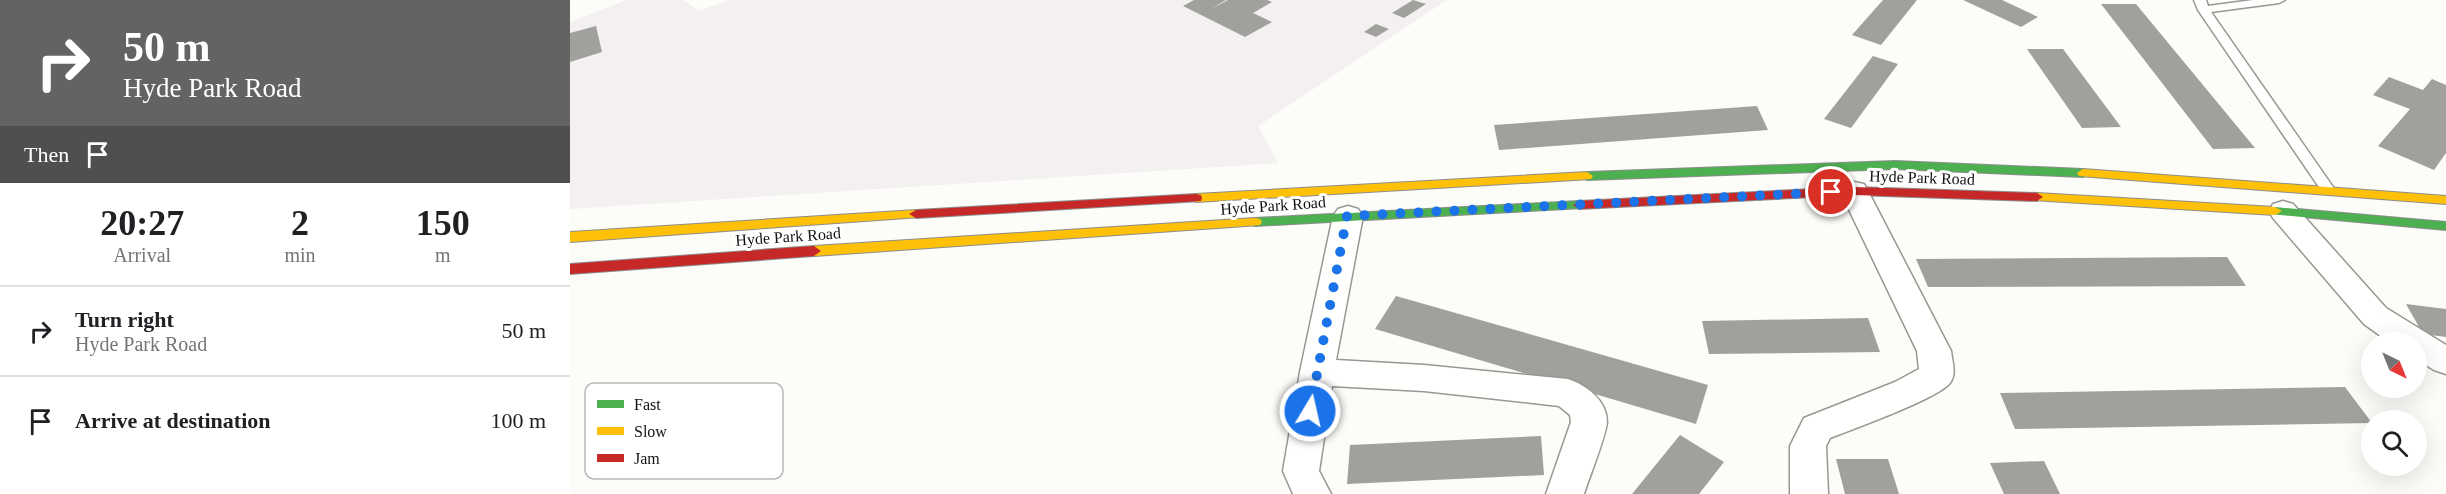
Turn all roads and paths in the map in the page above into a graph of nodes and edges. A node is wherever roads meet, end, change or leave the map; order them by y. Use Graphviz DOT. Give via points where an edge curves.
graph roads {
  1 [pos="2279,0"];
  2 [pos="2202,5"];
  3 [pos="2328,190"];
  4 [pos="1854,191"];
  5 [pos="2446,200"];
  6 [pos="2283,211"];
  7 [pos="1347,216"];
  8 [pos="2446,226"];
  9 [pos="570,237"];
  10 [pos="570,269"];
  11 [pos="2399,332"];
  12 [pos="2427,350"];
  13 [pos="2446,361"];
  14 [pos="1317,372"];
  15 [pos="1312,494"];
  16 [pos="1565,494"];
  17 [pos="1809,494"];
  1 -- 2 [label="lane"];
  2 -- 3 [label="lane"];
  3 -- 5 [label="street, Hyde Park Road"];
  3 -- 9 [label="street, Hyde Park Road" via="2121,175 1895,165 1650,172"];
  4 -- 6 [label="street, Hyde Park Road"];
  4 -- 7 [label="street, Hyde Park Road"];
  4 -- 17 [label="street" via="1934,351 1936,375 1907,392 1817,428 1808,446"];
  6 -- 8 [label="street, Hyde Park Road"];
  6 -- 11 [label="street" via="2375,316"];
  7 -- 10 [label="street, Hyde Park Road"];
  7 -- 14 [label="street"];
  12 -- 13 [label="street"];
  14 -- 15 [label="street" via="1301,471"];
  14 -- 16 [label="street" via="1568,393 1586,408 1589,422"];
}
